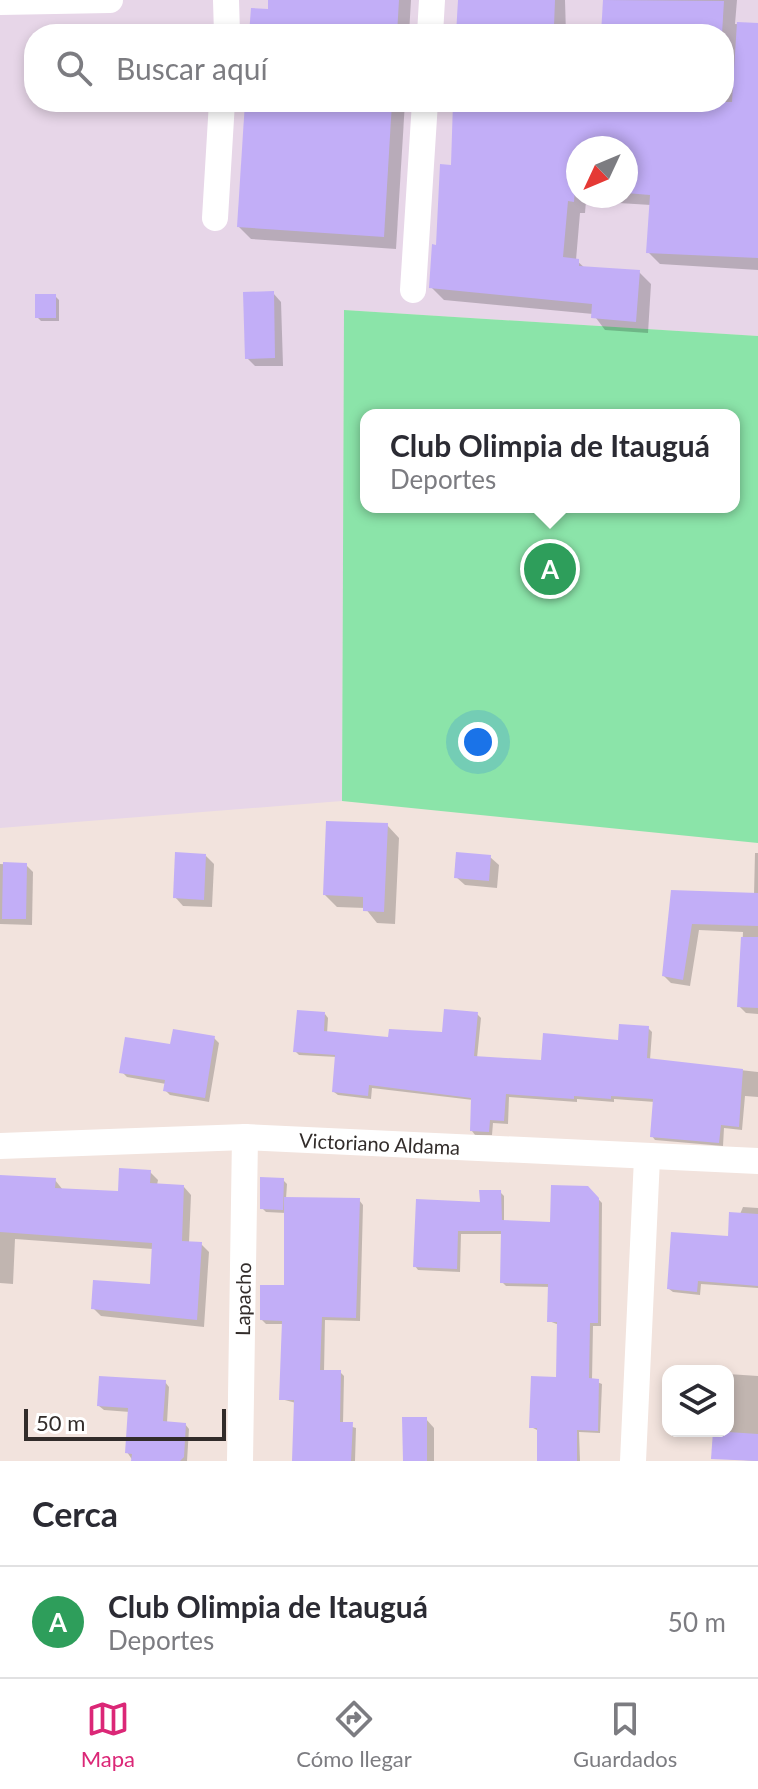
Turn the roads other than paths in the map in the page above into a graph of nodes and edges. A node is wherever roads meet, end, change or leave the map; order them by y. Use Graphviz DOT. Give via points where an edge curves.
graph roads {
  1 [pos="110,0"];
  2 [pos="226,0"];
  3 [pos="432,0"];
  4 [pos="0,2"];
  5 [pos="227,24"];
  6 [pos="431,24"];
  7 [pos="221,112"];
  8 [pos="424,112"];
  9 [pos="215,218"];
  10 [pos="413,290"];
  11 [pos="245,1137"];
  12 [pos="0,1146"];
  13 [pos="647,1158"];
  14 [pos="758,1161"];
  15 [pos="240,1461"];
  16 [pos="633,1461"];
  1 -- 4 [label="street"];
  2 -- 5 [label="street"];
  3 -- 6 [label="street"];
  7 -- 9 [label="street"];
  8 -- 10 [label="street"];
  11 -- 12 [label="street, Victoriano Aldama"];
  11 -- 13 [label="street, Victoriano Aldama"];
  11 -- 15 [label="street, Lapacho"];
  13 -- 14 [label="street, Victoriano Aldama"];
  13 -- 16 [label="street"];
}
